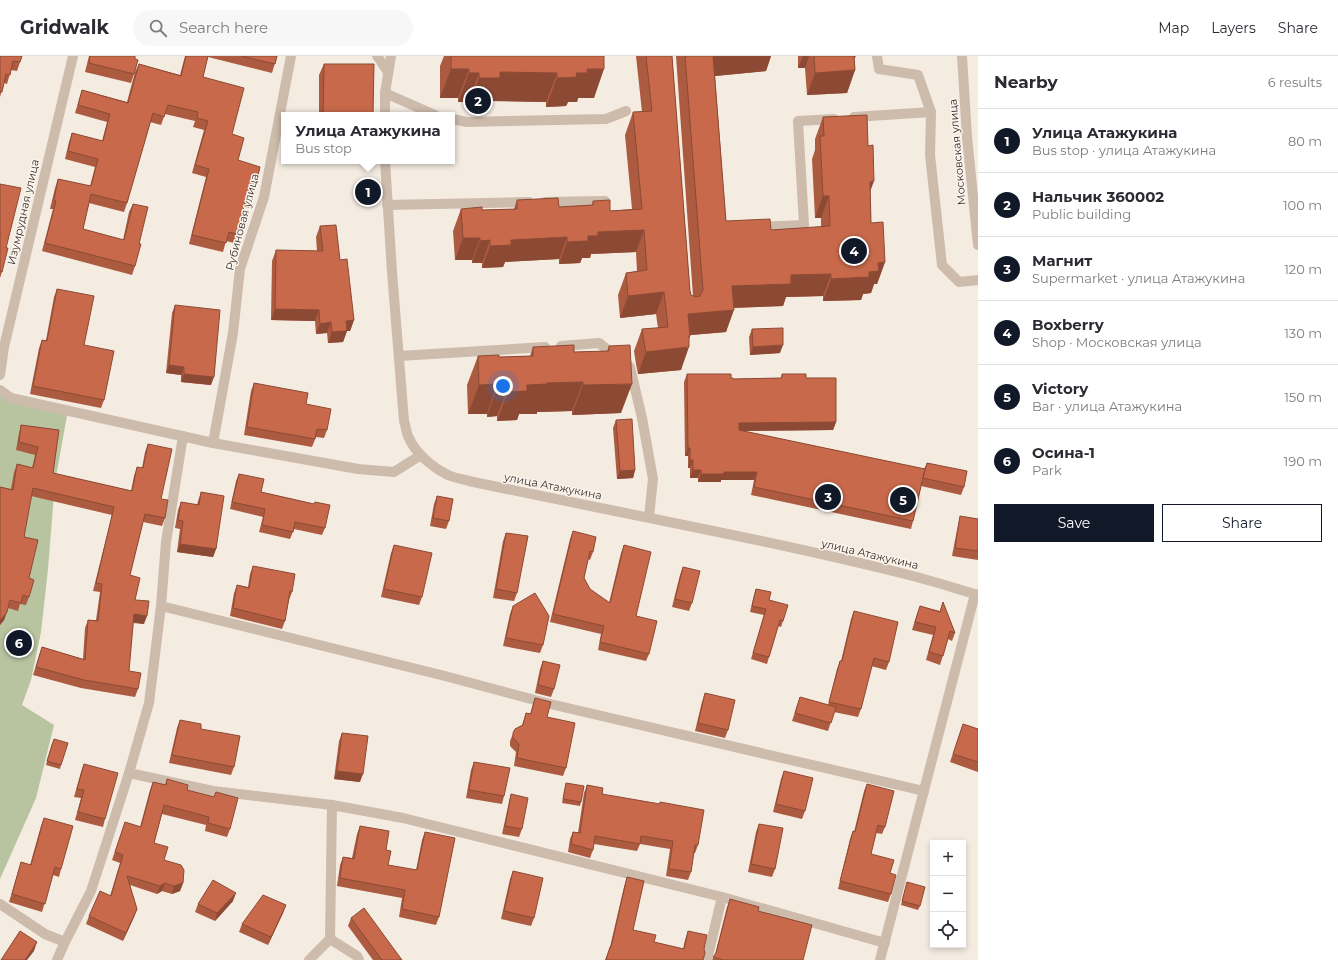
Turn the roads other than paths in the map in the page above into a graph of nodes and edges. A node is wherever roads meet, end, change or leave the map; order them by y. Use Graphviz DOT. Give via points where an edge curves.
graph roads {
  1 [pos="73,56"];
  2 [pos="291,56"];
  3 [pos="377,56"];
  4 [pos="391,56"];
  5 [pos="877,56"];
  6 [pos="962,56"];
  7 [pos="388,72"];
  8 [pos="385,94"];
  9 [pos="385,112"];
  10 [pos="428,112"];
  11 [pos="626,112"];
  12 [pos="931,112"];
  13 [pos="455,120"];
  14 [pos="385,164"];
  15 [pos="605,201"];
  16 [pos="387,205"];
  17 [pos="744,227"];
  18 [pos="978,245"];
  19 [pos="978,280"];
  20 [pos="399,356"];
  21 [pos="0,374"];
  22 [pos="0,390"];
  23 [pos="183,436"];
  24 [pos="213,443"];
  25 [pos="421,455"];
  26 [pos="649,517"];
  27 [pos="976,594"];
  28 [pos="160,606"];
  29 [pos="129,773"];
  30 [pos="924,791"];
  31 [pos="332,805"];
  32 [pos="722,897"];
  33 [pos="0,904"];
  34 [pos="330,938"];
  35 [pos="64,942"];
  36 [pos="885,943"];
  37 [pos="57,960"];
  38 [pos="309,960"];
  39 [pos="359,960"];
  40 [pos="707,960"];
  41 [pos="880,960"];
  1 -- 21 [label="street, Изумрудная улица"];
  2 -- 24 [label="street, Рубиновая улица" via="264,197 240,268 233,333"];
  3 -- 7 [label="street"];
  4 -- 7 [label="street"];
  5 -- 12 [label="street" via="879,69 918,75"];
  6 -- 18 [label="street, Московская улица"];
  7 -- 8 [label="street"];
  8 -- 9 [label="street"];
  8 -- 10 [label="street"];
  11 -- 13 [label="street" via="606,119 467,122"];
  12 -- 17 [label="street" via="798,121 804,225"];
  12 -- 19 [label="street" via="930,155 942,265 959,282"];
  14 -- 16 [label="street, улица Атажукина"];
  15 -- 16 [label="street"];
  16 -- 20 [label="street, улица Атажукина"];
  20 -- 25 [label="street, улица Атажукина" via="404,421 408,436"];
  20 -- 26 [label="street" via="599,343 630,367 653,479"];
  22 -- 23 [label="street" via="11,398"];
  23 -- 24 [label="street"];
  23 -- 28 [label="street" via="166,542"];
  24 -- 25 [label="street" via="358,469 394,472"];
  25 -- 26 [label="street, улица Атажукина" via="449,475 469,481"];
  26 -- 27 [label="street, улица Атажукина" via="906,574"];
  27 -- 30 [label="street"];
  28 -- 29 [label="street" via="149,703"];
  28 -- 30 [label="street" via="546,703"];
  29 -- 31 [label="street" via="213,791"];
  29 -- 35 [label="street" via="90,891"];
  30 -- 36 [label="street"];
  31 -- 32 [label="street" via="403,818"];
  31 -- 34 [label="street"];
  32 -- 36 [label="street"];
  32 -- 40 [label="street"];
  33 -- 35 [label="street" via="45,934"];
  34 -- 38 [label="street"];
  34 -- 39 [label="street"];
  35 -- 37 [label="street"];
  36 -- 41 [label="street"];
}
